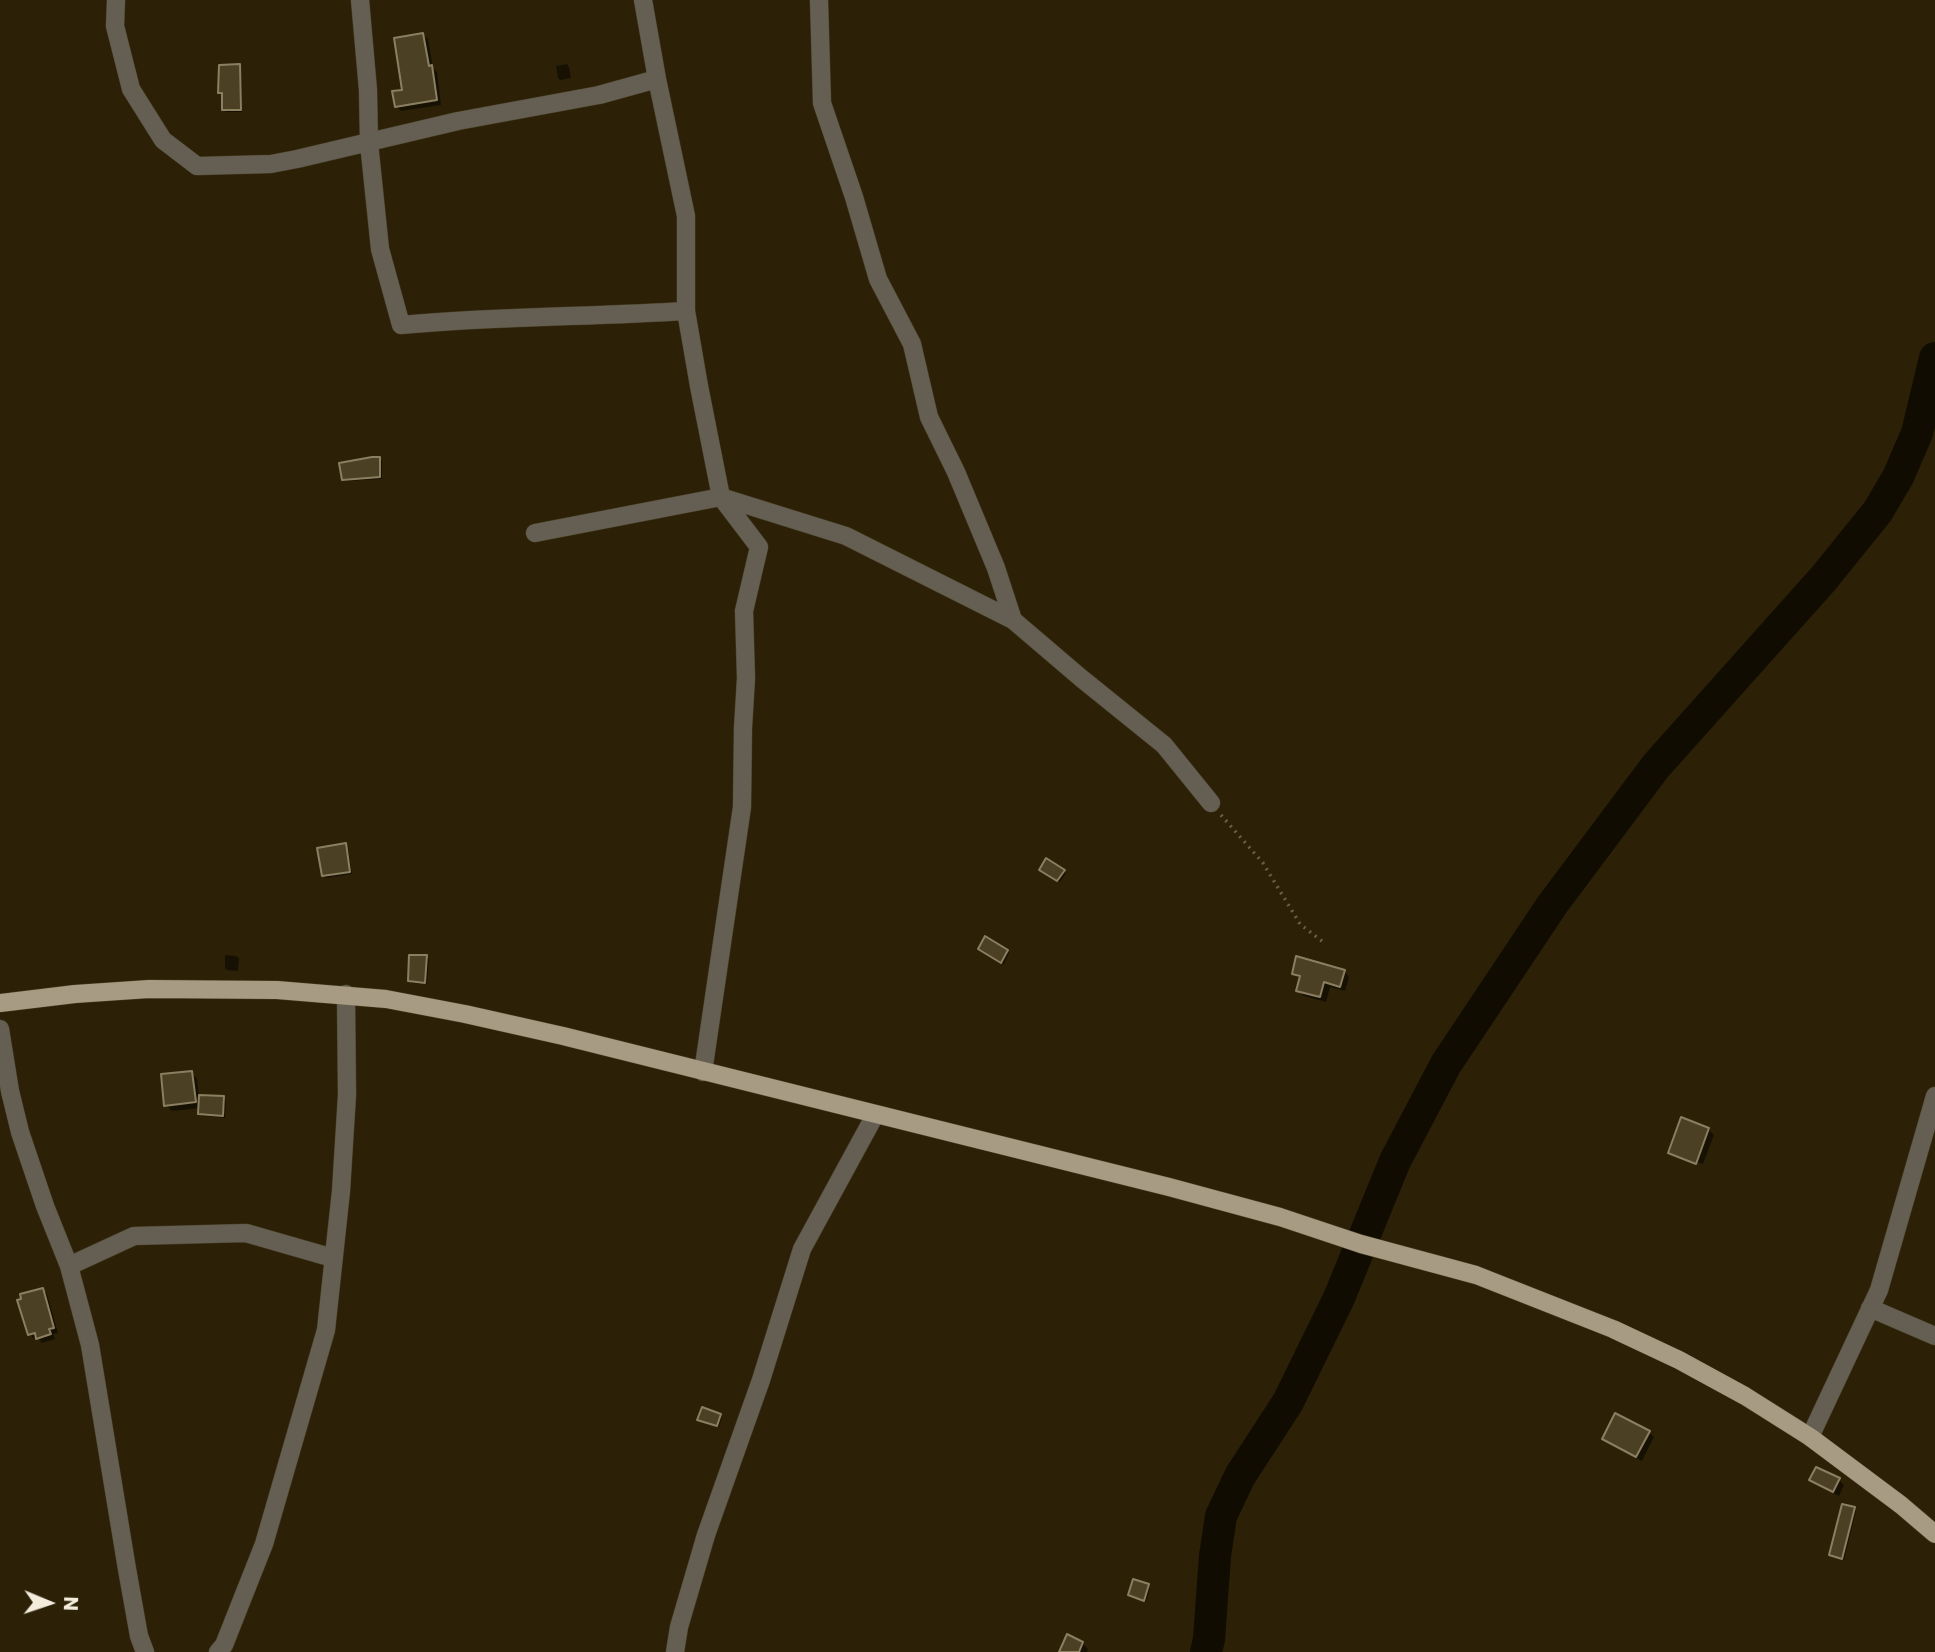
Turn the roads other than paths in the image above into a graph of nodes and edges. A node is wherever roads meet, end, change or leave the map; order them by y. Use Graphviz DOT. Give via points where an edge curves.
graph roads {
  1 [pos="116,0"];
  2 [pos="360,0"];
  3 [pos="643,0"];
  4 [pos="819,0"];
  5 [pos="657,79"];
  6 [pos="369,143"];
  7 [pos="686,311"];
  8 [pos="721,497"];
  9 [pos="535,533"];
  10 [pos="1013,620"];
  11 [pos="1211,803"];
  12 [pos="346,994"];
  13 [pos="0,1003"];
  14 [pos="0,1029"];
  15 [pos="703,1072"];
  16 [pos="1935,1096"];
  17 [pos="875,1115"];
  18 [pos="333,1258"];
  19 [pos="69,1266"];
  20 [pos="1870,1308"];
  21 [pos="1935,1336"];
  22 [pos="1810,1437"];
  23 [pos="1935,1534"];
  24 [pos="145,1652"];
  25 [pos="218,1652"];
  26 [pos="676,1652"];
  1 -- 6 [label="street" via="115,26 131,89 163,140 197,166 271,164"];
  2 -- 6 [label="street"];
  3 -- 5 [label="street"];
  4 -- 10 [label="street" via="822,103 878,279 912,344 929,417 996,568"];
  5 -- 6 [label="street"];
  5 -- 7 [label="street" via="686,216"];
  6 -- 7 [label="street" via="380,249 401,325"];
  7 -- 8 [label="street"];
  8 -- 9 [label="street"];
  8 -- 10 [label="street" via="846,536"];
  8 -- 15 [label="street" via="760,547 744,611 742,807"];
  10 -- 11 [label="street" via="1164,745"];
  12 -- 13 [label="main road" via="149,989"];
  12 -- 15 [label="main road" via="465,1014"];
  12 -- 18 [label="street" via="347,1094"];
  14 -- 19 [label="street" via="20,1132"];
  15 -- 17 [label="main road"];
  16 -- 20 [label="street"];
  17 -- 22 [label="main road" via="1194,1194 1476,1275 1679,1360"];
  17 -- 26 [label="street" via="802,1249 706,1535"];
  18 -- 19 [label="street" via="246,1233 134,1236"];
  18 -- 25 [label="street" via="326,1330 264,1544"];
  19 -- 24 [label="street" via="90,1345"];
  20 -- 21 [label="street"];
  20 -- 22 [label="street"];
  22 -- 23 [label="main road"];
}
